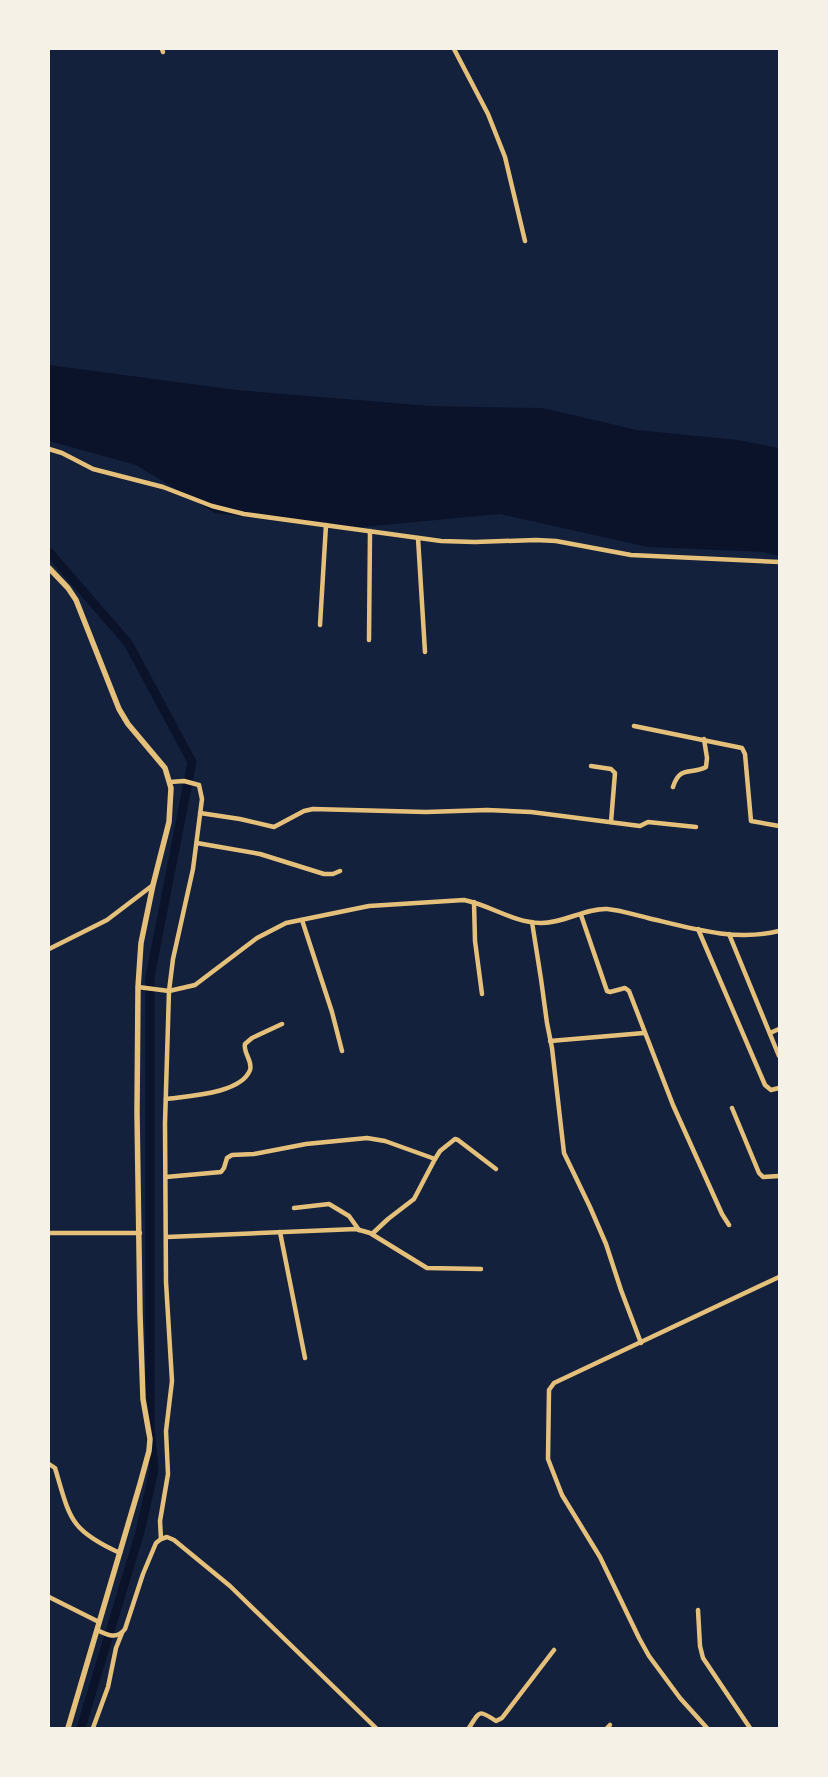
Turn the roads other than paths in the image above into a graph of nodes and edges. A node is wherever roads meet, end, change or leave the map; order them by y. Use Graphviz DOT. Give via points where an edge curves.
graph roads {
  1 [pos="454,49"];
  2 [pos="525,241"];
  3 [pos="49,449"];
  4 [pos="326,525"];
  5 [pos="370,531"];
  6 [pos="418,538"];
  7 [pos="779,562"];
  8 [pos="49,568"];
  9 [pos="320,625"];
  10 [pos="369,640"];
  11 [pos="425,652"];
  12 [pos="634,726"];
  13 [pos="704,739"];
  14 [pos="591,766"];
  15 [pos="170,782"];
  16 [pos="674,787"];
  17 [pos="200,812"];
  18 [pos="611,822"];
  19 [pos="779,826"];
  20 [pos="696,827"];
  21 [pos="197,843"];
  22 [pos="340,871"];
  23 [pos="153,885"];
  24 [pos="474,902"];
  25 [pos="581,915"];
  26 [pos="302,920"];
  27 [pos="532,922"];
  28 [pos="698,929"];
  29 [pos="779,931"];
  30 [pos="729,934"];
  31 [pos="49,949"];
  32 [pos="138,987"];
  33 [pos="169,991"];
  34 [pos="482,994"];
  35 [pos="282,1024"];
  36 [pos="779,1029"];
  37 [pos="770,1033"];
  38 [pos="644,1034"];
  39 [pos="550,1041"];
  40 [pos="342,1051"];
  41 [pos="779,1056"];
  42 [pos="779,1088"];
  43 [pos="166,1099"];
  44 [pos="732,1108"];
  45 [pos="435,1159"];
  46 [pos="496,1169"];
  47 [pos="779,1176"];
  48 [pos="166,1177"];
  49 [pos="294,1208"];
  50 [pos="728,1225"];
  51 [pos="359,1230"];
  52 [pos="280,1232"];
  53 [pos="49,1233"];
  54 [pos="140,1233"];
  55 [pos="372,1234"];
  56 [pos="167,1237"];
  57 [pos="481,1269"];
  58 [pos="779,1277"];
  59 [pos="641,1343"];
  60 [pos="305,1358"];
  61 [pos="49,1464"];
  62 [pos="160,1539"];
  63 [pos="120,1553"];
  64 [pos="49,1597"];
  65 [pos="698,1610"];
  66 [pos="99,1622"];
  67 [pos="96,1630"];
  68 [pos="122,1633"];
  69 [pos="554,1650"];
  70 [pos="68,1728"];
  71 [pos="93,1728"];
  72 [pos="376,1728"];
  73 [pos="469,1728"];
  74 [pos="707,1728"];
  75 [pos="750,1728"];
  1 -- 2 [label="street" via="488,114 505,157"];
  3 -- 4 [label="street" via="93,468 164,487 227,510"];
  4 -- 5 [label="street"];
  4 -- 9 [label="street"];
  5 -- 6 [label="street"];
  5 -- 10 [label="street"];
  6 -- 7 [label="street" via="457,542 549,540 631,555"];
  6 -- 11 [label="street"];
  8 -- 15 [label="street" via="76,600 123,716 161,763"];
  12 -- 13 [label="street"];
  13 -- 16 [label="street" via="708,758 706,767 682,773"];
  13 -- 19 [label="street" via="744,750 751,821"];
  14 -- 18 [label="street" via="611,769 615,773"];
  15 -- 17 [label="street" via="199,784 202,791"];
  15 -- 23 [label="street" via="169,822"];
  17 -- 18 [label="street" via="274,827 313,809 509,811"];
  17 -- 21 [label="street"];
  18 -- 20 [label="street"];
  21 -- 22 [label="street" via="260,854 324,874"];
  21 -- 33 [label="street"];
  23 -- 31 [label="street" via="107,920"];
  23 -- 32 [label="street" via="141,943"];
  24 -- 26 [label="street" via="452,900 369,906"];
  24 -- 27 [label="street"];
  24 -- 34 [label="street"];
  25 -- 27 [label="street" via="550,923"];
  25 -- 28 [label="street" via="607,909"];
  25 -- 38 [label="street" via="606,989 610,992 625,988 629,991"];
  26 -- 33 [label="street" via="286,923 257,938 195,985"];
  26 -- 40 [label="street"];
  27 -- 39 [label="street"];
  28 -- 30 [label="street"];
  28 -- 42 [label="street" via="765,1085 771,1090"];
  29 -- 30 [label="street"];
  30 -- 37 [label="street"];
  32 -- 33 [label="street"];
  32 -- 54 [label="street"];
  33 -- 43 [label="street"];
  35 -- 43 [label="street" via="245,1044 244,1051 251,1069 234,1085 223,1090"];
  36 -- 37 [label="street"];
  37 -- 41 [label="street"];
  38 -- 39 [label="street"];
  38 -- 50 [label="street"];
  39 -- 59 [label="street" via="564,1153 606,1244"];
  43 -- 48 [label="street"];
  44 -- 47 [label="street" via="761,1176"];
  45 -- 46 [label="street" via="455,1139"];
  45 -- 48 [label="street" via="385,1141 353,1138 232,1155 227,1158 221,1172"];
  45 -- 55 [label="street" via="414,1199"];
  48 -- 56 [label="street"];
  49 -- 51 [label="street" via="329,1204 349,1216"];
  51 -- 52 [label="street"];
  51 -- 55 [label="street"];
  52 -- 56 [label="street"];
  52 -- 60 [label="street"];
  53 -- 54 [label="street"];
  54 -- 63 [label="street" via="143,1393 150,1439"];
  55 -- 57 [label="street" via="427,1268"];
  56 -- 62 [label="street" via="166,1282 172,1381 166,1431 168,1474"];
  58 -- 59 [label="street"];
  59 -- 74 [label="street" via="550,1387 549,1463 562,1495 600,1557 638,1638 680,1698"];
  61 -- 63 [label="street" via="54,1468 69,1515 76,1525 94,1540"];
  62 -- 68 [label="street" via="153,1548"];
  62 -- 72 [label="street" via="174,1540 230,1586"];
  63 -- 66 [label="street"];
  64 -- 66 [label="street"];
  65 -- 75 [label="street" via="702,1654"];
  66 -- 67 [label="street"];
  67 -- 68 [label="street" via="114,1636"];
  67 -- 70 [label="street"];
  68 -- 71 [label="street"];
  69 -- 73 [label="street" via="502,1718 496,1720 484,1712 478,1714"];
}
